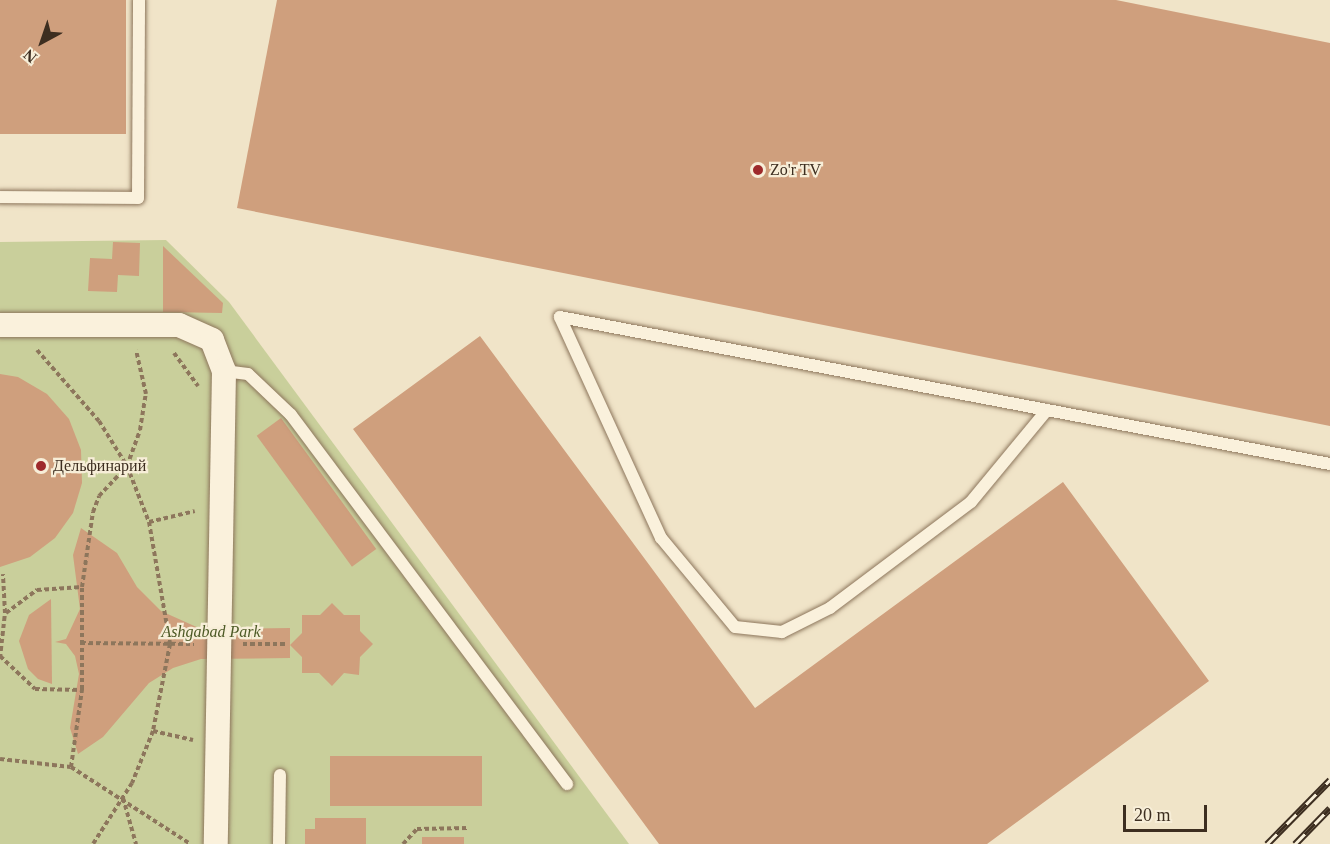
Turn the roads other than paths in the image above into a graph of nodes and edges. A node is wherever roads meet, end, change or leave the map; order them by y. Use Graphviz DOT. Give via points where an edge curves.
graph roads {
  1 [pos="139,0"];
  2 [pos="0,197"];
  3 [pos="7,326"];
  4 [pos="224,371"];
  5 [pos="1047,410"];
  6 [pos="1330,464"];
  7 [pos="280,775"];
  8 [pos="567,784"];
  9 [pos="216,844"];
  10 [pos="279,844"];
  1 -- 2 [label="lane" via="138,198"];
  3 -- 4 [label="street" via="179,325 212,340"];
  4 -- 8 [label="lane" via="248,374 291,415"];
  4 -- 9 [label="street"];
  5 -- 5 [label="lane" via="971,502 830,608 782,632 735,627 661,538 560,317"];
  5 -- 6 [label="lane"];
  7 -- 10 [label="lane"];
}
